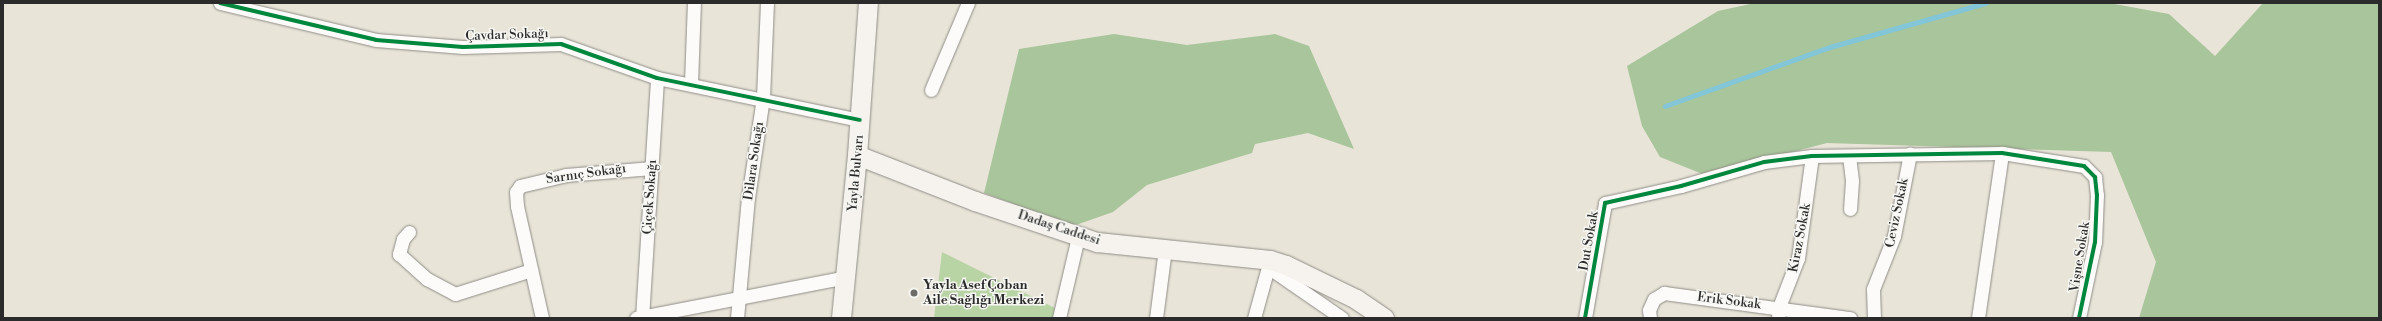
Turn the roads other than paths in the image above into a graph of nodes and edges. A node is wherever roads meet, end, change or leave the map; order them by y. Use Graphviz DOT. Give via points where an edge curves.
graph roads {
  1 [pos="220,3"];
  2 [pos="694,3"];
  3 [pos="767,3"];
  4 [pos="868,3"];
  5 [pos="968,3"];
  6 [pos="657,78"];
  7 [pos="691,83"];
  8 [pos="931,90"];
  9 [pos="763,98"];
  10 [pos="860,120"];
  11 [pos="2002,153"];
  12 [pos="1910,154"];
  13 [pos="858,155"];
  14 [pos="1812,156"];
  15 [pos="1849,156"];
  16 [pos="652,168"];
  17 [pos="1711,177"];
  18 [pos="1850,209"];
  19 [pos="409,232"];
  20 [pos="1078,237"];
  21 [pos="1165,249"];
  22 [pos="1269,264"];
  23 [pos="530,270"];
  24 [pos="846,277"];
  25 [pos="739,296"];
  26 [pos="1779,313"];
  27 [pos="640,317"];
  28 [pos="542,318"];
  29 [pos="737,318"];
  30 [pos="841,318"];
  31 [pos="1059,318"];
  32 [pos="1156,318"];
  33 [pos="1254,318"];
  34 [pos="1342,318"];
  35 [pos="1384,318"];
  36 [pos="1585,318"];
  37 [pos="1650,318"];
  38 [pos="1850,318"];
  39 [pos="1874,318"];
  40 [pos="1978,318"];
  41 [pos="2079,318"];
  1 -- 6 [label="street, Çavdar Sokağı" via="376,40 463,47 561,44"];
  2 -- 7 [label="street"];
  3 -- 9 [label="street, Dilara Sokağı"];
  4 -- 10 [label="street, Yayla Bulvarı"];
  5 -- 8 [label="street"];
  6 -- 7 [label="street, Çavdar Sokağı"];
  6 -- 16 [label="street, Çiçek Sokağı"];
  7 -- 9 [label="street, Çavdar Sokağı"];
  9 -- 10 [label="street, Çavdar Sokağı"];
  9 -- 25 [label="street, Dilara Sokağı" via="748,198"];
  10 -- 13 [label="street, Yayla Bulvarı"];
  11 -- 12 [label="street, Vişne Sokak"];
  11 -- 40 [label="street"];
  11 -- 41 [label="street, Vişne Sokak" via="2084,166 2095,177 2095,242"];
  12 -- 15 [label="street, Vişne Sokak"];
  12 -- 39 [label="street, Ceviz Sokak" via="1894,236 1873,289"];
  13 -- 20 [label="street, Dadaş Caddesi" via="916,179"];
  13 -- 24 [label="street, Yayla Bulvarı"];
  14 -- 15 [label="street, Vişne Sokak"];
  14 -- 17 [label="street, Vişne Sokak" via="1764,162"];
  14 -- 26 [label="street, Kiraz Sokak" via="1798,258"];
  15 -- 18 [label="street" via="1852,181"];
  16 -- 23 [label="street, Sarnıç Sokağı" via="566,175 520,186 516,192 517,206"];
  16 -- 27 [label="street, Çiçek Sokağı"];
  17 -- 36 [label="street, Dut Sokak" via="1605,203"];
  19 -- 23 [label="street" via="403,239 399,254 427,279 455,294"];
  20 -- 21 [label="street, Dadaş Caddesi" via="1096,242"];
  20 -- 31 [label="street"];
  21 -- 22 [label="street, Dadaş Caddesi"];
  21 -- 32 [label="street"];
  22 -- 33 [label="street"];
  22 -- 34 [label="street, Dadaş Caddesi"];
  22 -- 35 [label="street" via="1311,276 1356,299"];
  23 -- 28 [label="street"];
  24 -- 25 [label="street"];
  24 -- 30 [label="street, Yayla Bulvarı"];
  25 -- 27 [label="street"];
  25 -- 29 [label="street, Dilara Sokağı"];
  26 -- 37 [label="street, Erik Sokak" via="1664,293 1654,299 1649,310"];
  26 -- 38 [label="street, Erik Sokak"];
}
